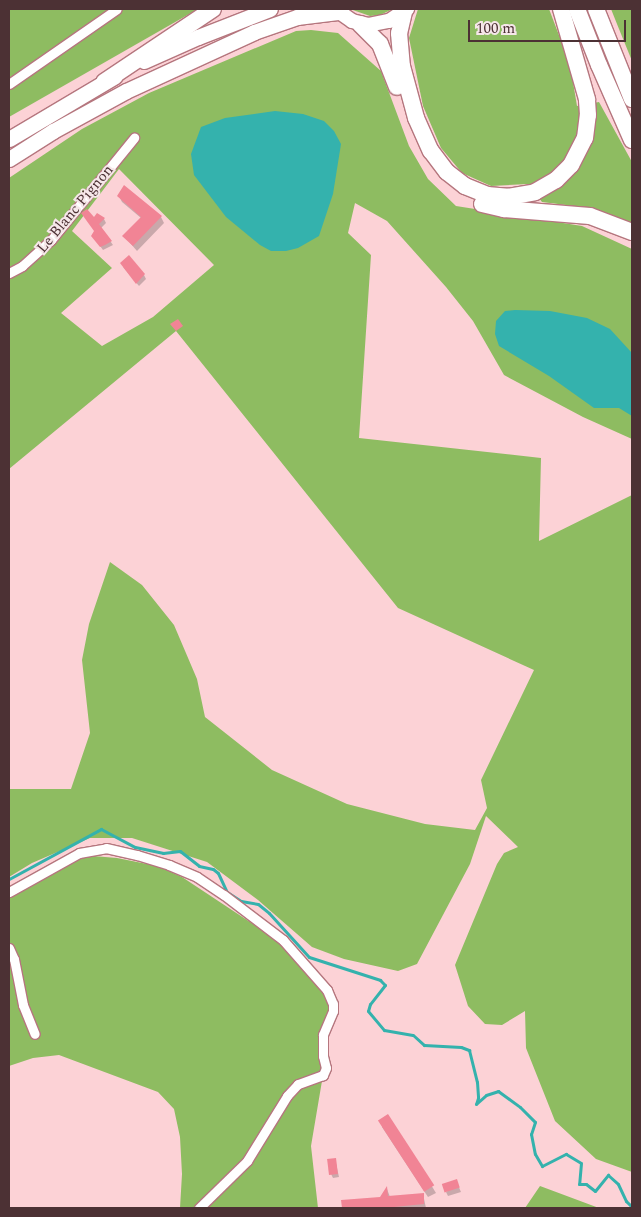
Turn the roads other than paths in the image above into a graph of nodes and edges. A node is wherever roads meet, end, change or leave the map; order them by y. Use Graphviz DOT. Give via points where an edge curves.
graph roads {
  1 [pos="118,9"];
  2 [pos="213,9"];
  3 [pos="270,9"];
  4 [pos="561,9"];
  5 [pos="577,9"];
  6 [pos="596,9"];
  7 [pos="336,10"];
  8 [pos="405,10"];
  9 [pos="360,24"];
  10 [pos="104,82"];
  11 [pos="9,84"];
  12 [pos="632,99"];
  13 [pos="134,138"];
  14 [pos="9,139"];
  15 [pos="632,140"];
  16 [pos="9,159"];
  17 [pos="632,232"];
  18 [pos="9,273"];
  19 [pos="9,892"];
  20 [pos="9,948"];
  21 [pos="35,1034"];
  22 [pos="200,1208"];
  1 -- 11 [label="street"];
  2 -- 10 [label="highway"];
  3 -- 10 [label="highway" via="189,41"];
  4 -- 8 [label="highway" via="587,99 585,138 571,165 556,180 535,192 508,197 487,195 465,186 447,172 431,151 416,118 402,66 399,33"];
  5 -- 15 [label="highway"];
  6 -- 12 [label="highway"];
  7 -- 9 [label="main road"];
  7 -- 16 [label="highway" via="297,17 254,32 126,91"];
  8 -- 9 [label="main road" via="385,23"];
  9 -- 17 [label="highway" via="376,39 386,57 419,150 454,192 487,206 582,214 609,221"];
  10 -- 14 [label="highway"];
  13 -- 18 [label="street, Le Blanc Pignon" via="51,240 36,255"];
  19 -- 22 [label="street" via="79,853 106,848 169,865 197,877 284,940 327,990 333,1011 323,1035 326,1068 323,1075 298,1084 287,1096 247,1162"];
  20 -- 21 [label="street" via="16,966 23,1005"];
}
